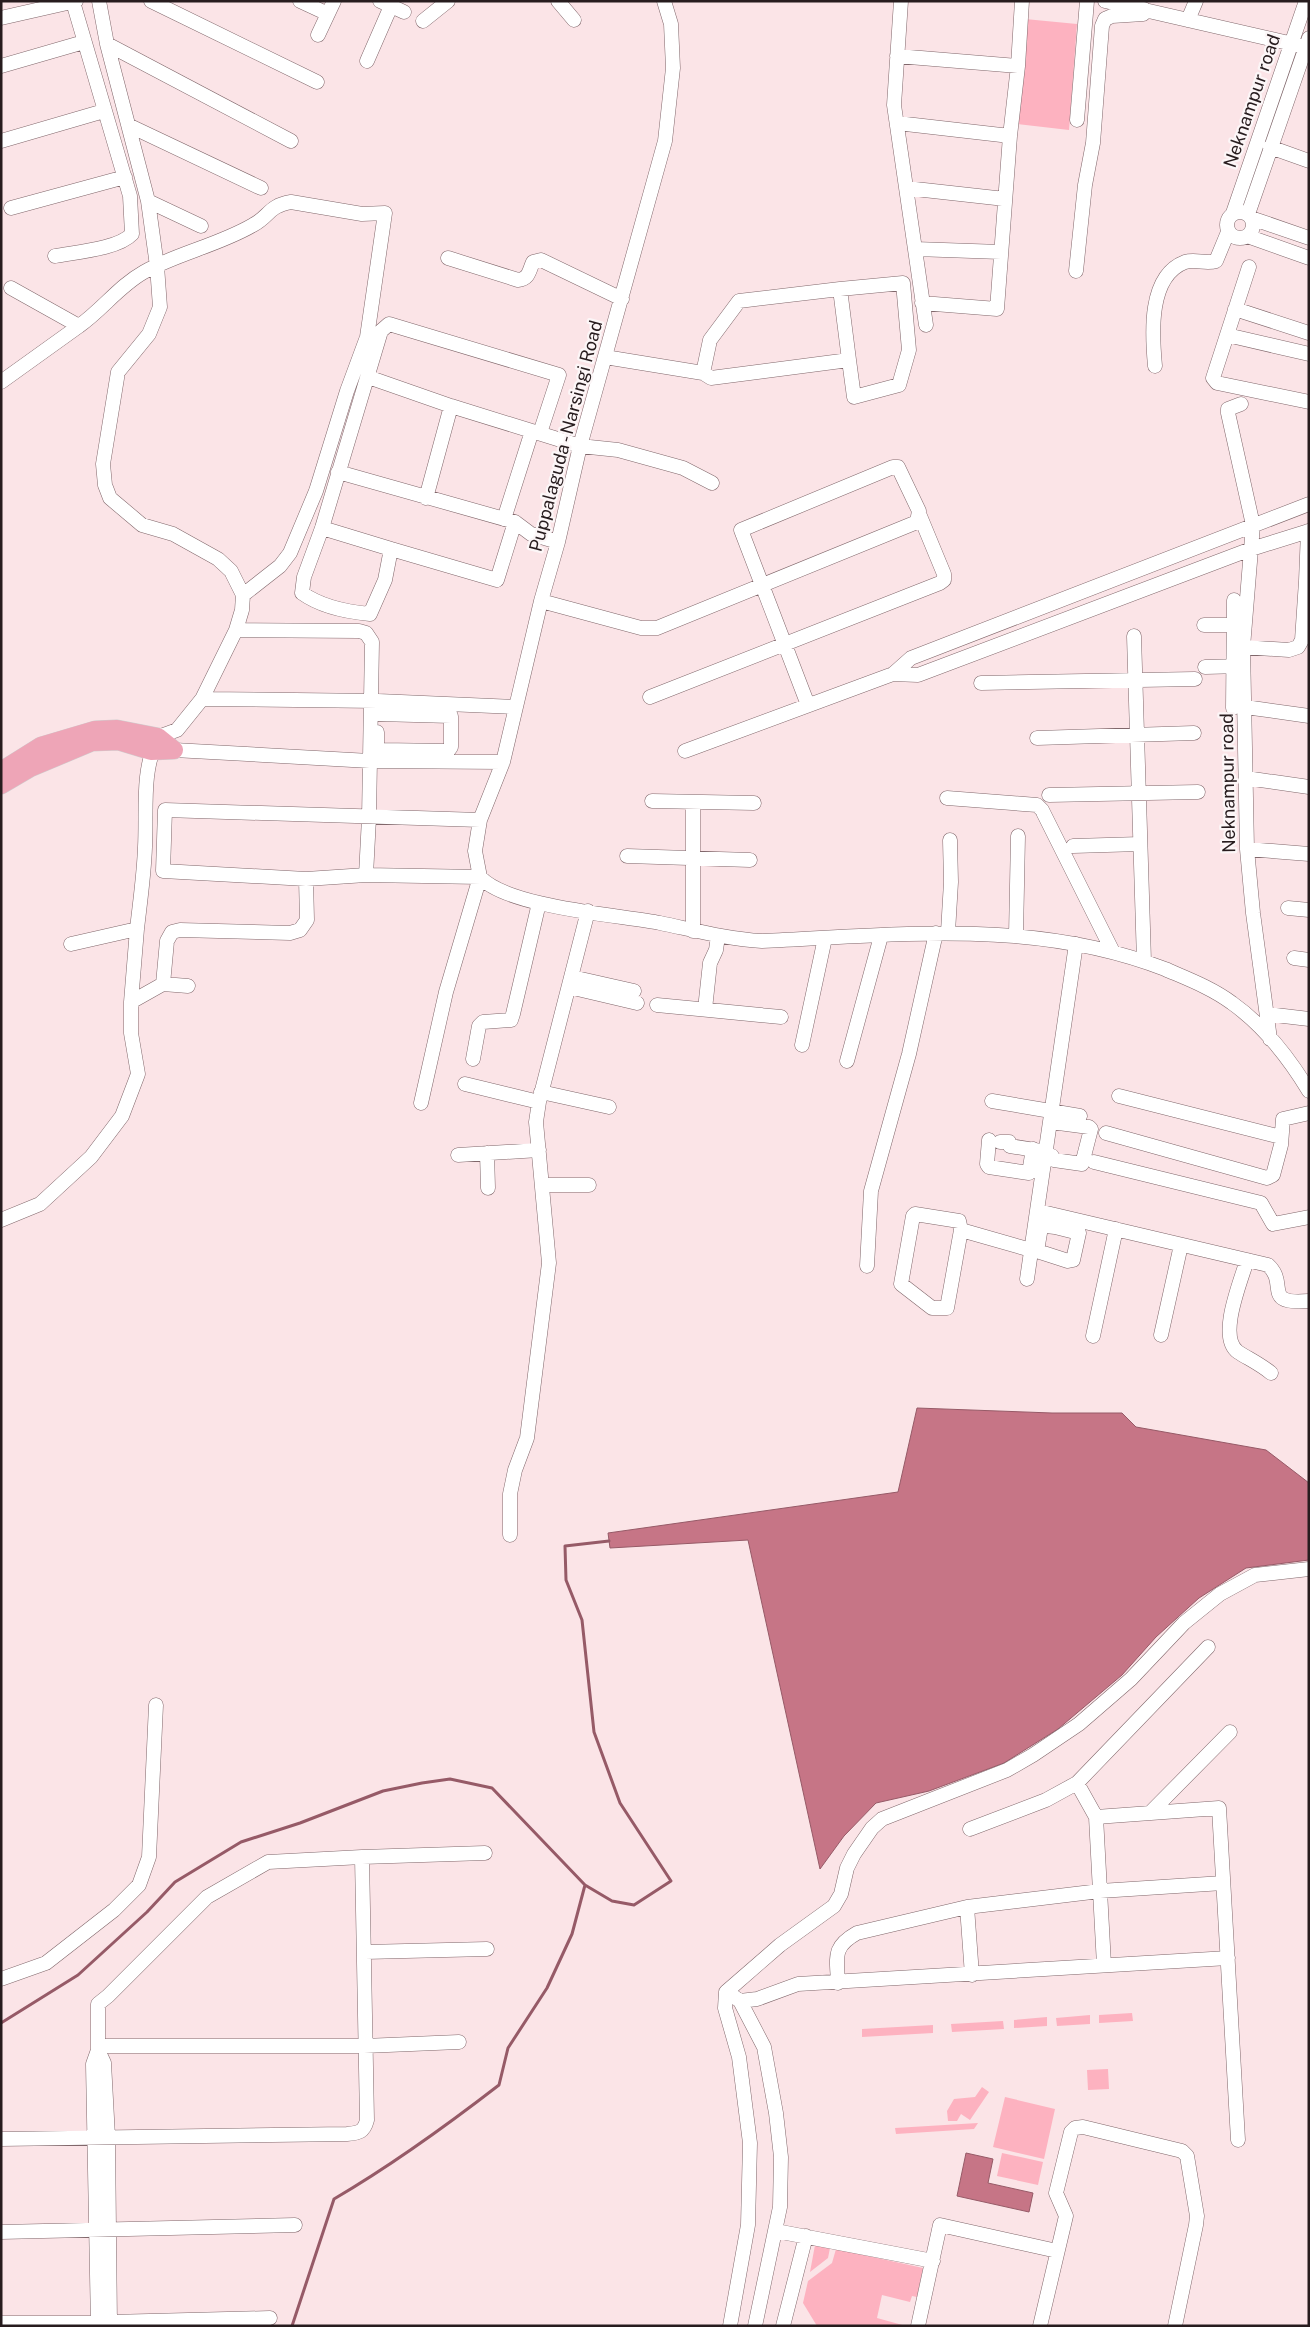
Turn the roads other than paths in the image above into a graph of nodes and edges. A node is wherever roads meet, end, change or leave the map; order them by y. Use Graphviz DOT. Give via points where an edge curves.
graph roads {
  1 [pos="99,1"];
  2 [pos="151,1"];
  3 [pos="300,1"];
  4 [pos="448,1"];
  5 [pos="558,1"];
  6 [pos="664,1"];
  7 [pos="902,1"];
  8 [pos="1022,1"];
  9 [pos="1087,1"];
  10 [pos="1105,1"];
  11 [pos="1196,1"];
  12 [pos="1306,1"];
  13 [pos="74,2"];
  14 [pos="386,4"];
  15 [pos="1147,7"];
  16 [pos="331,8"];
  17 [pos="404,12"];
  18 [pos="1,18"];
  19 [pos="574,20"];
  20 [pos="1188,20"];
  21 [pos="423,21"];
  22 [pos="318,35"];
  23 [pos="84,42"];
  24 [pos="1307,42"];
  25 [pos="107,44"];
  26 [pos="1291,44"];
  27 [pos="897,56"];
  28 [pos="367,62"];
  29 [pos="1,66"];
  30 [pos="1018,66"];
  31 [pos="317,82"];
  32 [pos="104,111"];
  33 [pos="1078,120"];
  34 [pos="897,123"];
  35 [pos="130,126"];
  36 [pos="1010,136"];
  37 [pos="1,141"];
  38 [pos="291,141"];
  39 [pos="1270,147"];
  40 [pos="1309,161"];
  41 [pos="125,177"];
  42 [pos="261,188"];
  43 [pos="906,188"];
  44 [pos="1005,199"];
  45 [pos="148,201"];
  46 [pos="11,208"];
  47 [pos="1233,213"];
  48 [pos="1250,216"];
  49 [pos="201,226"];
  50 [pos="1228,232"];
  51 [pos="1247,236"];
  52 [pos="1309,238"];
  53 [pos="915,249"];
  54 [pos="1001,252"];
  55 [pos="56,256"];
  56 [pos="448,258"];
  57 [pos="1309,258"];
  58 [pos="157,266"];
  59 [pos="1249,267"];
  60 [pos="1076,271"];
  61 [pos="11,288"];
  62 [pos="840,288"];
  63 [pos="622,299"];
  64 [pos="922,303"];
  65 [pos="1235,309"];
  66 [pos="926,325"];
  67 [pos="79,326"];
  68 [pos="1309,333"];
  69 [pos="1227,336"];
  70 [pos="1309,354"];
  71 [pos="605,357"];
  72 [pos="849,360"];
  73 [pos="1155,366"];
  74 [pos="703,373"];
  75 [pos="368,377"];
  76 [pos="1,382"];
  77 [pos="1309,402"];
  78 [pos="1241,404"];
  79 [pos="451,406"];
  80 [pos="536,432"];
  81 [pos="580,446"];
  82 [pos="338,472"];
  83 [pos="712,483"];
  84 [pos="426,498"];
  85 [pos="1309,504"];
  86 [pos="920,516"];
  87 [pos="510,521"];
  88 [pos="1253,525"];
  89 [pos="322,528"];
  90 [pos="1309,531"];
  91 [pos="558,542"];
  92 [pos="391,549"];
  93 [pos="1251,549"];
  94 [pos="1307,582"];
  95 [pos="763,585"];
  96 [pos="243,595"];
  97 [pos="1234,600"];
  98 [pos="542,601"];
  99 [pos="1204,625"];
  100 [pos="1239,625"];
  101 [pos="236,630"];
  102 [pos="1134,636"];
  103 [pos="785,645"];
  104 [pos="1243,647"];
  105 [pos="1239,666"];
  106 [pos="1205,667"];
  107 [pos="893,674"];
  108 [pos="1195,679"];
  109 [pos="1135,681"];
  110 [pos="981,683"];
  111 [pos="650,697"];
  112 [pos="202,699"];
  113 [pos="376,705"];
  114 [pos="808,706"];
  115 [pos="515,707"];
  116 [pos="1239,708"];
  117 [pos="1309,716"];
  118 [pos="1194,734"];
  119 [pos="1137,735"];
  120 [pos="1037,738"];
  121 [pos="155,744"];
  122 [pos="174,750"];
  123 [pos="685,751"];
  124 [pos="370,761"];
  125 [pos="503,762"];
  126 [pos="1,771"];
  127 [pos="1246,778"];
  128 [pos="1,785"];
  129 [pos="1309,787"];
  130 [pos="1138,792"];
  131 [pos="1198,792"];
  132 [pos="1049,794"];
  133 [pos="947,798"];
  134 [pos="652,801"];
  135 [pos="693,803"];
  136 [pos="754,803"];
  137 [pos="369,818"];
  138 [pos="480,820"];
  139 [pos="1018,836"];
  140 [pos="950,840"];
  141 [pos="1140,844"];
  142 [pos="1073,846"];
  143 [pos="1247,849"];
  144 [pos="1309,854"];
  145 [pos="626,856"];
  146 [pos="692,858"];
  147 [pos="750,860"];
  148 [pos="366,875"];
  149 [pos="480,877"];
  150 [pos="306,878"];
  151 [pos="539,903"];
  152 [pos="1288,908"];
  153 [pos="1309,910"];
  154 [pos="588,911"];
  155 [pos="137,929"];
  156 [pos="693,931"];
  157 [pos="942,932"];
  158 [pos="1016,935"];
  159 [pos="718,936"];
  160 [pos="881,936"];
  161 [pos="825,938"];
  162 [pos="71,944"];
  163 [pos="1076,944"];
  164 [pos="1113,952"];
  165 [pos="1294,958"];
  166 [pos="1309,960"];
  167 [pos="1144,961"];
  168 [pos="571,982"];
  169 [pos="163,984"];
  170 [pos="188,986"];
  171 [pos="636,997"];
  172 [pos="131,1002"];
  173 [pos="658,1005"];
  174 [pos="710,1010"];
  175 [pos="1267,1014"];
  176 [pos="781,1016"];
  177 [pos="1309,1019"];
  178 [pos="1270,1039"];
  179 [pos="802,1045"];
  180 [pos="473,1059"];
  181 [pos="847,1061"];
  182 [pos="465,1084"];
  183 [pos="1309,1091"];
  184 [pos="1119,1096"];
  185 [pos="540,1097"];
  186 [pos="992,1101"];
  187 [pos="421,1103"];
  188 [pos="609,1107"];
  189 [pos="1309,1113"];
  190 [pos="1080,1116"];
  191 [pos="1053,1118"];
  192 [pos="1106,1133"];
  193 [pos="1281,1138"];
  194 [pos="539,1150"];
  195 [pos="487,1153"];
  196 [pos="1044,1153"];
  197 [pos="458,1155"];
  198 [pos="1094,1162"];
  199 [pos="977,1170"];
  200 [pos="1042,1182"];
  201 [pos="542,1185"];
  202 [pos="589,1185"];
  203 [pos="488,1188"];
  204 [pos="1038,1211"];
  205 [pos="1309,1216"];
  206 [pos="1,1220"];
  207 [pos="961,1230"];
  208 [pos="1116,1230"];
  209 [pos="1181,1245"];
  210 [pos="1031,1250"];
  211 [pos="1247,1260"];
  212 [pos="867,1266"];
  213 [pos="1027,1279"];
  214 [pos="1309,1301"];
  215 [pos="1161,1335"];
  216 [pos="1093,1336"];
  217 [pos="1271,1373"];
  218 [pos="510,1535"];
  219 [pos="1309,1568"];
  220 [pos="1208,1647"];
  221 [pos="156,1705"];
  222 [pos="1230,1732"];
  223 [pos="1078,1783"];
  224 [pos="1150,1813"];
  225 [pos="1096,1817"];
  226 [pos="970,1829"];
  227 [pos="485,1854"];
  228 [pos="362,1857"];
  229 [pos="1224,1882"];
  230 [pos="1100,1890"];
  231 [pos="967,1907"];
  232 [pos="487,1949"];
  233 [pos="365,1952"];
  234 [pos="1228,1958"];
  235 [pos="1104,1965"];
  236 [pos="972,1974"];
  237 [pos="1,1979"];
  238 [pos="838,1983"];
  239 [pos="726,1992"];
  240 [pos="740,2001"];
  241 [pos="459,2042"];
  242 [pos="364,2046"];
  243 [pos="98,2048"];
  244 [pos="102,2137"];
  245 [pos="1,2139"];
  246 [pos="1238,2140"];
  247 [pos="295,2225"];
  248 [pos="102,2230"];
  249 [pos="776,2231"];
  250 [pos="1,2232"];
  251 [pos="806,2236"];
  252 [pos="1057,2252"];
  253 [pos="933,2261"];
  254 [pos="270,2318"];
  255 [pos="1,2322"];
  256 [pos="104,2324"];
  257 [pos="756,2325"];
  258 [pos="730,2326"];
  259 [pos="783,2326"];
  260 [pos="918,2326"];
  261 [pos="1040,2326"];
  262 [pos="1175,2326"];
  1 -- 25 [label="street"];
  2 -- 31 [label="street"];
  3 -- 16 [label="street"];
  4 -- 21 [label="street"];
  5 -- 19 [label="street"];
  6 -- 63 [label="street, Puppalaguda - Narsingi Road" via="671,24 673,68 665,141"];
  7 -- 27 [label="street"];
  8 -- 30 [label="street"];
  9 -- 33 [label="street"];
  10 -- 15 [label="street"];
  11 -- 20 [label="street"];
  12 -- 26 [label="street, Neknampur road"];
  13 -- 18 [label="street"];
  13 -- 23 [label="street"];
  14 -- 17 [label="street"];
  14 -- 28 [label="street"];
  15 -- 20 [label="street"];
  15 -- 60 [label="street" via="1143,14 1112,16 1105,19 1102,26 1093,143"];
  16 -- 22 [label="street"];
  20 -- 26 [label="street"];
  23 -- 29 [label="street"];
  23 -- 32 [label="street"];
  24 -- 26 [label="street"];
  24 -- 39 [label="street, Neknampur road"];
  25 -- 35 [label="street"];
  25 -- 38 [label="street"];
  26 -- 47 [label="street, Neknampur road"];
  27 -- 30 [label="street"];
  27 -- 34 [label="street" via="894,104"];
  30 -- 36 [label="street"];
  32 -- 37 [label="street"];
  32 -- 41 [label="street"];
  34 -- 36 [label="street"];
  34 -- 43 [label="street"];
  35 -- 42 [label="street"];
  35 -- 45 [label="street"];
  36 -- 44 [label="street"];
  39 -- 40 [label="street"];
  39 -- 48 [label="street, Neknampur road"];
  41 -- 46 [label="street"];
  41 -- 55 [label="street" via="130,196 132,234 126,240 111,245"];
  43 -- 44 [label="street"];
  43 -- 53 [label="street"];
  44 -- 54 [label="street"];
  45 -- 49 [label="street"];
  45 -- 58 [label="street"];
  47 -- 48 [label="street" via="1243,212"];
  47 -- 50 [label="street" via="1227,222"];
  48 -- 51 [label="street" via="1253,228"];
  48 -- 52 [label="street"];
  50 -- 51 [label="street" via="1237,238"];
  50 -- 73 [label="street" via="1216,261 1187,262 1172,270 1161,288 1154,307"];
  51 -- 57 [label="street"];
  53 -- 54 [label="street"];
  53 -- 64 [label="street"];
  54 -- 64 [label="street" via="997,309"];
  56 -- 63 [label="street" via="518,280 524,280 533,262 541,260"];
  58 -- 67 [label="street" via="117,292"];
  58 -- 96 [label="street" via="160,308 149,334 118,372 103,464 105,485 110,498 142,525 172,534 218,558 231,571"];
  58 -- 96 [label="street" via="254,225 273,207 281,204 291,202 362,214 385,213 367,338 316,491 290,553 280,566"];
  59 -- 65 [label="street"];
  61 -- 67 [label="street"];
  62 -- 72 [label="street"];
  62 -- 72 [label="street" via="903,283 909,350 899,385 854,397"];
  62 -- 74 [label="street" via="740,301 710,340"];
  63 -- 71 [label="street, Puppalaguda - Narsingi Road"];
  64 -- 66 [label="street"];
  65 -- 68 [label="street"];
  65 -- 69 [label="street"];
  67 -- 76 [label="street"];
  69 -- 70 [label="street"];
  69 -- 77 [label="street" via="1213,378 1217,383"];
  71 -- 74 [label="street"];
  71 -- 81 [label="street, Puppalaguda - Narsingi Road"];
  72 -- 74 [label="street" via="711,378"];
  75 -- 79 [label="street"];
  75 -- 80 [label="street" via="381,331 389,324 559,375"];
  75 -- 82 [label="street"];
  78 -- 88 [label="street, Neknampur road" via="1228,409 1228,413"];
  79 -- 80 [label="street"];
  79 -- 84 [label="street"];
  80 -- 81 [label="street"];
  80 -- 87 [label="street"];
  81 -- 83 [label="street" via="618,450 673,465"];
  81 -- 91 [label="street, Puppalaguda - Narsingi Road"];
  82 -- 84 [label="street"];
  82 -- 89 [label="street"];
  84 -- 87 [label="street"];
  85 -- 88 [label="street"];
  86 -- 95 [label="street" via="917,522"];
  86 -- 95 [label="street" via="902,471 893,467 741,530"];
  86 -- 103 [label="street" via="944,580"];
  87 -- 91 [label="street" via="531,534"];
  87 -- 92 [label="street" via="497,580"];
  88 -- 93 [label="street, Neknampur road"];
  88 -- 107 [label="street" via="911,658"];
  89 -- 92 [label="street"];
  89 -- 92 [label="street" via="304,577 302,593 353,612 370,614 385,580"];
  90 -- 93 [label="street"];
  90 -- 94 [label="street"];
  91 -- 98 [label="street, Puppalaguda - Narsingi Road"];
  93 -- 100 [label="street, Neknampur road"];
  93 -- 107 [label="street" via="918,675"];
  94 -- 104 [label="street" via="1302,640 1298,647 1289,650"];
  95 -- 98 [label="street" via="657,628 641,628"];
  95 -- 103 [label="street"];
  96 -- 101 [label="street"];
  97 -- 100 [label="street"];
  98 -- 115 [label="street, Puppalaguda - Narsingi Road"];
  99 -- 100 [label="street"];
  100 -- 104 [label="street, Neknampur road"];
  100 -- 105 [label="street"];
  101 -- 112 [label="street"];
  101 -- 113 [label="street" via="366,633 372,642"];
  102 -- 109 [label="street"];
  103 -- 111 [label="street"];
  103 -- 114 [label="street"];
  104 -- 105 [label="street, Neknampur road"];
  105 -- 106 [label="street"];
  105 -- 116 [label="street, Neknampur road"];
  107 -- 114 [label="street"];
  108 -- 109 [label="street"];
  109 -- 110 [label="street"];
  109 -- 119 [label="street"];
  112 -- 113 [label="street"];
  112 -- 121 [label="street" via="177,730"];
  113 -- 113 [label="street" via="377,747 381,750 451,750 452,716"];
  113 -- 115 [label="street"];
  113 -- 124 [label="street"];
  114 -- 123 [label="street"];
  115 -- 125 [label="street, Puppalaguda - Narsingi Road"];
  116 -- 117 [label="street"];
  116 -- 127 [label="street, Neknampur road"];
  118 -- 119 [label="street"];
  119 -- 120 [label="street"];
  119 -- 130 [label="street"];
  121 -- 122 [label="main road"];
  121 -- 126 [label="main road" via="117,729 95,730 41,746"];
  121 -- 128 [label="main road" via="92,742 30,768"];
  121 -- 155 [label="street" via="146,775 146,848"];
  122 -- 124 [label="street"];
  124 -- 125 [label="street"];
  124 -- 137 [label="street"];
  125 -- 138 [label="street, Puppalaguda - Narsingi Road"];
  127 -- 129 [label="street"];
  127 -- 143 [label="street, Neknampur road"];
  130 -- 131 [label="street"];
  130 -- 132 [label="street"];
  130 -- 141 [label="street"];
  133 -- 164 [label="street" via="1037,804"];
  134 -- 135 [label="street"];
  135 -- 136 [label="street"];
  135 -- 146 [label="street"];
  137 -- 138 [label="street"];
  137 -- 148 [label="street"];
  137 -- 150 [label="street" via="165,810 163,871"];
  138 -- 149 [label="street, Puppalaguda - Narsingi Road" via="475,851"];
  139 -- 158 [label="street"];
  140 -- 157 [label="street" via="952,882"];
  141 -- 142 [label="street"];
  141 -- 167 [label="street"];
  143 -- 144 [label="street"];
  143 -- 175 [label="street, Neknampur road"];
  145 -- 146 [label="street"];
  146 -- 147 [label="street"];
  146 -- 156 [label="street"];
  148 -- 149 [label="street"];
  148 -- 150 [label="street"];
  149 -- 151 [label="street" via="499,891"];
  149 -- 187 [label="street" via="446,992"];
  150 -- 169 [label="street" via="307,920 300,930 290,933 172,932 167,941"];
  151 -- 154 [label="street"];
  151 -- 180 [label="street" via="511,1020 483,1022 479,1026"];
  152 -- 153 [label="street"];
  154 -- 156 [label="street"];
  154 -- 168 [label="street"];
  155 -- 162 [label="street"];
  155 -- 172 [label="street"];
  156 -- 159 [label="street"];
  157 -- 158 [label="street"];
  157 -- 160 [label="street"];
  157 -- 212 [label="street" via="871,1192"];
  158 -- 163 [label="street"];
  159 -- 161 [label="street" via="762,941"];
  159 -- 174 [label="street" via="716,950 719,963"];
  160 -- 161 [label="street"];
  160 -- 181 [label="street"];
  161 -- 179 [label="street"];
  163 -- 164 [label="street"];
  163 -- 191 [label="street"];
  164 -- 167 [label="street"];
  165 -- 166 [label="street"];
  167 -- 178 [label="street" via="1207,987 1248,1016"];
  168 -- 171 [label="street"];
  168 -- 185 [label="street"];
  169 -- 170 [label="street"];
  169 -- 172 [label="street"];
  172 -- 206 [label="street" via="131,1033 138,1074 122,1116 90,1157 40,1204"];
  173 -- 174 [label="street"];
  174 -- 176 [label="street"];
  175 -- 177 [label="street"];
  175 -- 178 [label="street, Neknampur road"];
  178 -- 183 [label="street" via="1296,1069"];
  182 -- 185 [label="street"];
  184 -- 193 [label="street"];
  185 -- 188 [label="street"];
  185 -- 194 [label="street" via="536,1122"];
  186 -- 191 [label="street"];
  189 -- 193 [label="street" via="1283,1119"];
  190 -- 191 [label="street"];
  191 -- 196 [label="street"];
  191 -- 196 [label="street" via="1091,1129 1082,1164 1054,1160"];
  192 -- 193 [label="street" via="1267,1178 1273,1174"];
  194 -- 195 [label="street"];
  194 -- 201 [label="street"];
  195 -- 197 [label="street"];
  195 -- 203 [label="street"];
  196 -- 196 [label="street" via="995,1141 987,1164 989,1167 1029,1172"];
  196 -- 200 [label="street"];
  198 -- 205 [label="street" via="1261,1203 1273,1224"];
  199 -- 200 [label="street"];
  200 -- 204 [label="street"];
  201 -- 202 [label="street"];
  201 -- 218 [label="street" via="549,1263 527,1438 510,1494"];
  204 -- 208 [label="street" via="1056,1222"];
  204 -- 210 [label="street"];
  207 -- 207 [label="street" via="959,1221 913,1216 901,1284 932,1308 947,1308"];
  207 -- 210 [label="street"];
  208 -- 209 [label="street"];
  208 -- 216 [label="street"];
  209 -- 211 [label="street"];
  209 -- 215 [label="street"];
  210 -- 213 [label="street"];
  211 -- 214 [label="street" via="1274,1269 1279,1294 1284,1300"];
  211 -- 217 [label="street" via="1228,1333 1237,1351"];
  219 -- 239 [label="street" via="1255,1575 1220,1594 1184,1622 1131,1679 1079,1724 1033,1755 1007,1770 882,1819 872,1828 846,1868 841,1894 834,1906 780,1945"];
  220 -- 223 [label="street"];
  221 -- 237 [label="street" via="148,1857 139,1885 114,1910 46,1963"];
  222 -- 224 [label="street"];
  223 -- 225 [label="street"];
  223 -- 226 [label="street" via="1046,1800"];
  224 -- 225 [label="street"];
  224 -- 229 [label="street" via="1219,1808"];
  225 -- 230 [label="street"];
  227 -- 228 [label="street"];
  228 -- 233 [label="street"];
  228 -- 243 [label="street" via="268,1862 207,1897 98,2004"];
  229 -- 230 [label="street"];
  229 -- 234 [label="street"];
  230 -- 231 [label="street"];
  230 -- 235 [label="street"];
  231 -- 236 [label="street"];
  231 -- 238 [label="street" via="857,1933 843,1941 837,1954"];
  232 -- 233 [label="street"];
  233 -- 242 [label="street"];
  234 -- 235 [label="street"];
  234 -- 246 [label="street"];
  235 -- 236 [label="street"];
  236 -- 238 [label="street"];
  238 -- 240 [label="street" via="798,1984 757,1999"];
  239 -- 240 [label="street"];
  239 -- 258 [label="street" via="726,2008 739,2057 750,2143 748,2225"];
  240 -- 249 [label="street" via="764,2047 776,2113 781,2157"];
  241 -- 242 [label="street"];
  242 -- 243 [label="street"];
  242 -- 244 [label="street" via="367,2120 364,2130 358,2134"];
  243 -- 244 [label="street" via="93,2064"];
  244 -- 245 [label="street"];
  244 -- 248 [label="street"];
  247 -- 248 [label="street"];
  248 -- 250 [label="street"];
  248 -- 256 [label="street"];
  249 -- 251 [label="street"];
  249 -- 257 [label="street"];
  251 -- 253 [label="street"];
  251 -- 259 [label="street"];
  252 -- 253 [label="street" via="940,2225"];
  252 -- 261 [label="street"];
  252 -- 262 [label="street" via="1066,2216 1056,2193 1071,2132 1075,2128 1083,2127 1182,2151 1188,2156 1197,2216"];
  253 -- 260 [label="street"];
  254 -- 256 [label="street"];
  255 -- 256 [label="street"];
}
